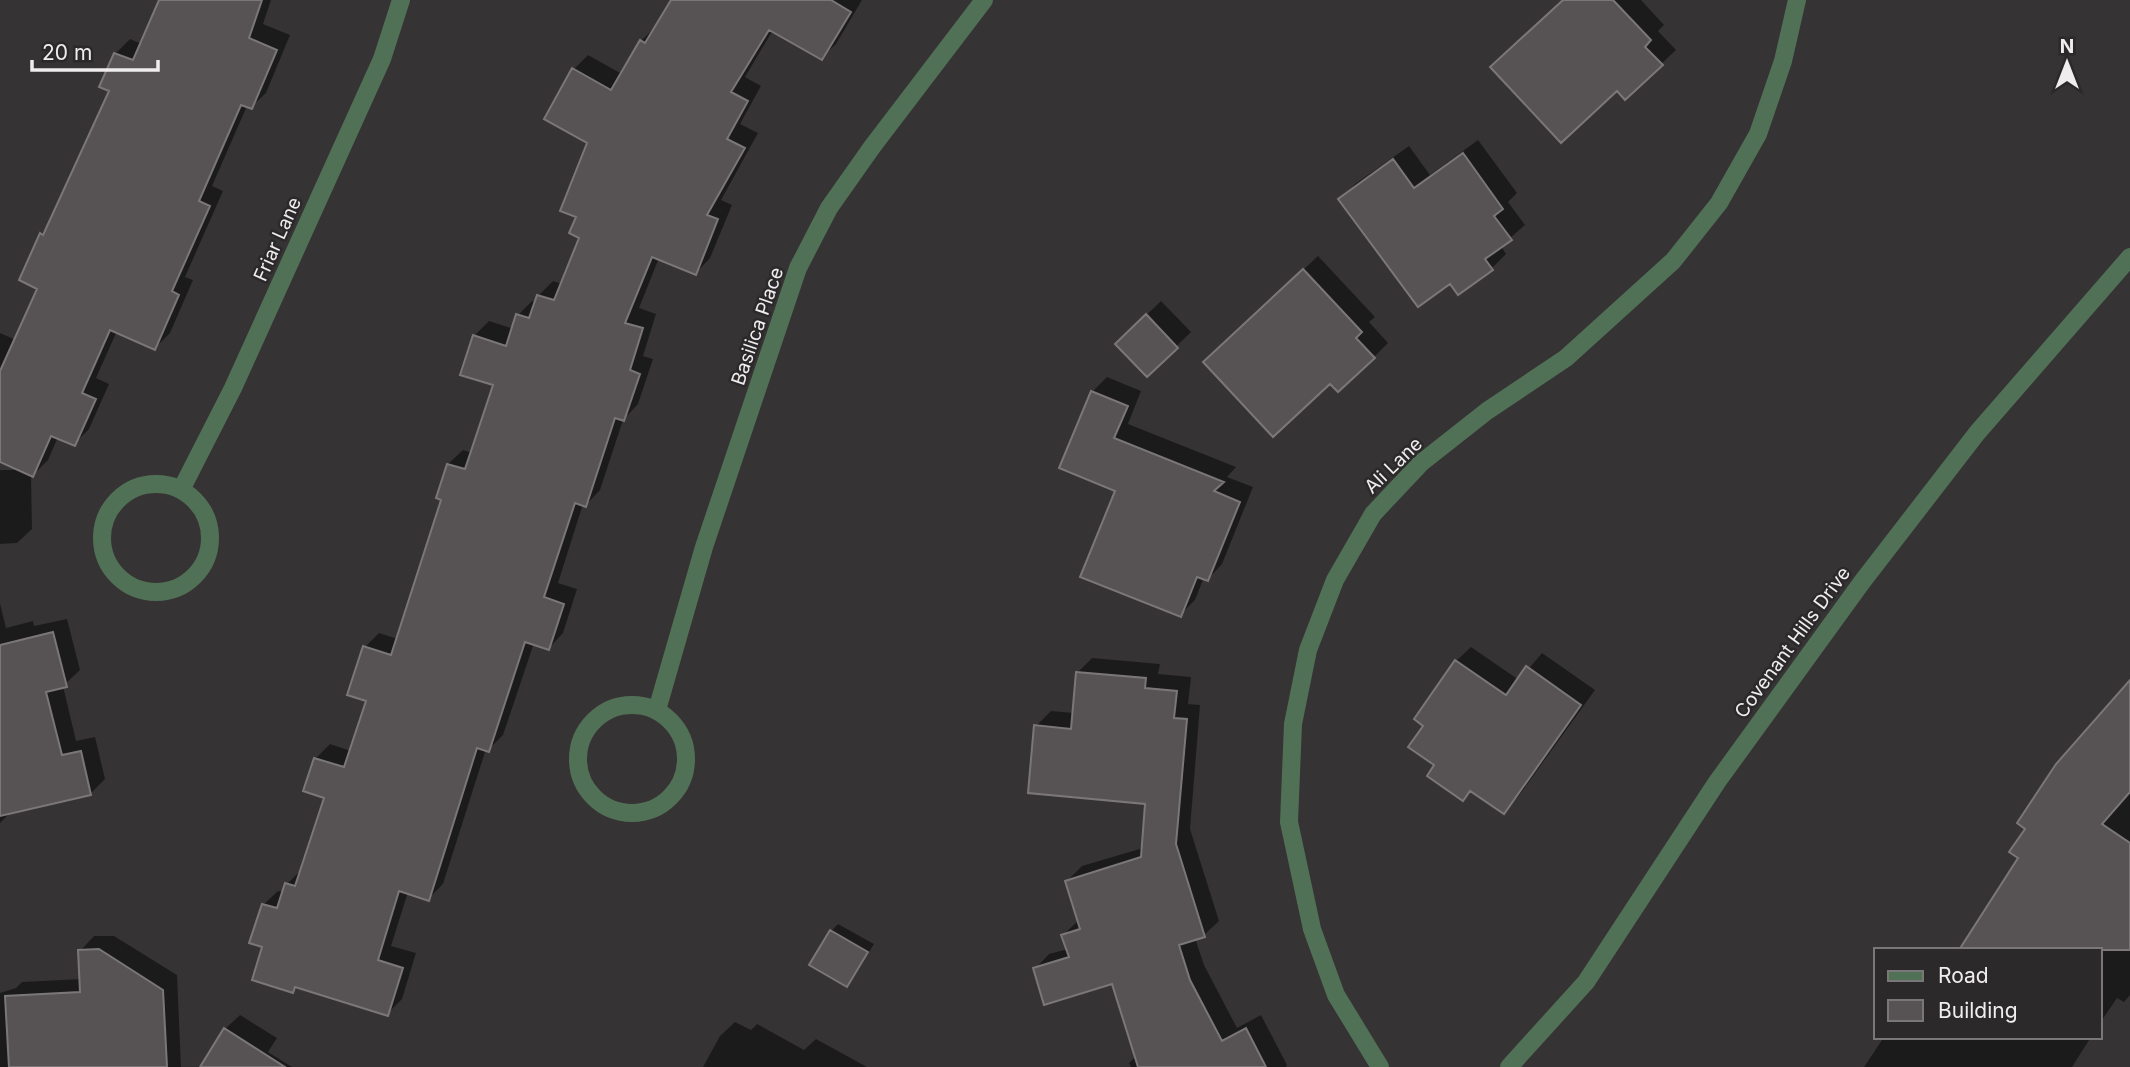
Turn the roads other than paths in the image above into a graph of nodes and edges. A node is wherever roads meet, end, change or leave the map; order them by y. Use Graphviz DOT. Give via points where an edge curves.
graph roads {
  1 [pos="401,0"];
  2 [pos="984,0"];
  3 [pos="1797,0"];
  4 [pos="2130,257"];
  5 [pos="181,490"];
  6 [pos="657,710"];
  7 [pos="1380,1067"];
  8 [pos="1509,1067"];
  1 -- 5 [label="street, Friar Lane" via="382,59 233,387"];
  2 -- 6 [label="street, Basilica Place" via="829,208 798,268 704,547"];
  3 -- 7 [label="street, Ali Lane" via="1783,61 1758,134 1719,203 1672,261 1566,358 1421,463 1373,514 1330,592 1308,650 1293,724 1289,822 1312,929 1336,995"];
  4 -- 8 [label="street, Covenant Hills Drive" via="1977,433 1862,582 1717,782 1586,982"];
  5 -- 5 [label="street" via="161,484 139,486 120,496 107,513 101,533 103,554 113,573 130,587 151,593 172,590 191,580 204,563 210,543 208,522 198,503"];
  6 -- 6 [label="street" via="637,705 615,707 596,717 583,734 577,754 579,775 589,794 606,808 627,814 648,811 667,801 680,784 686,764 684,743 674,724"];
}
